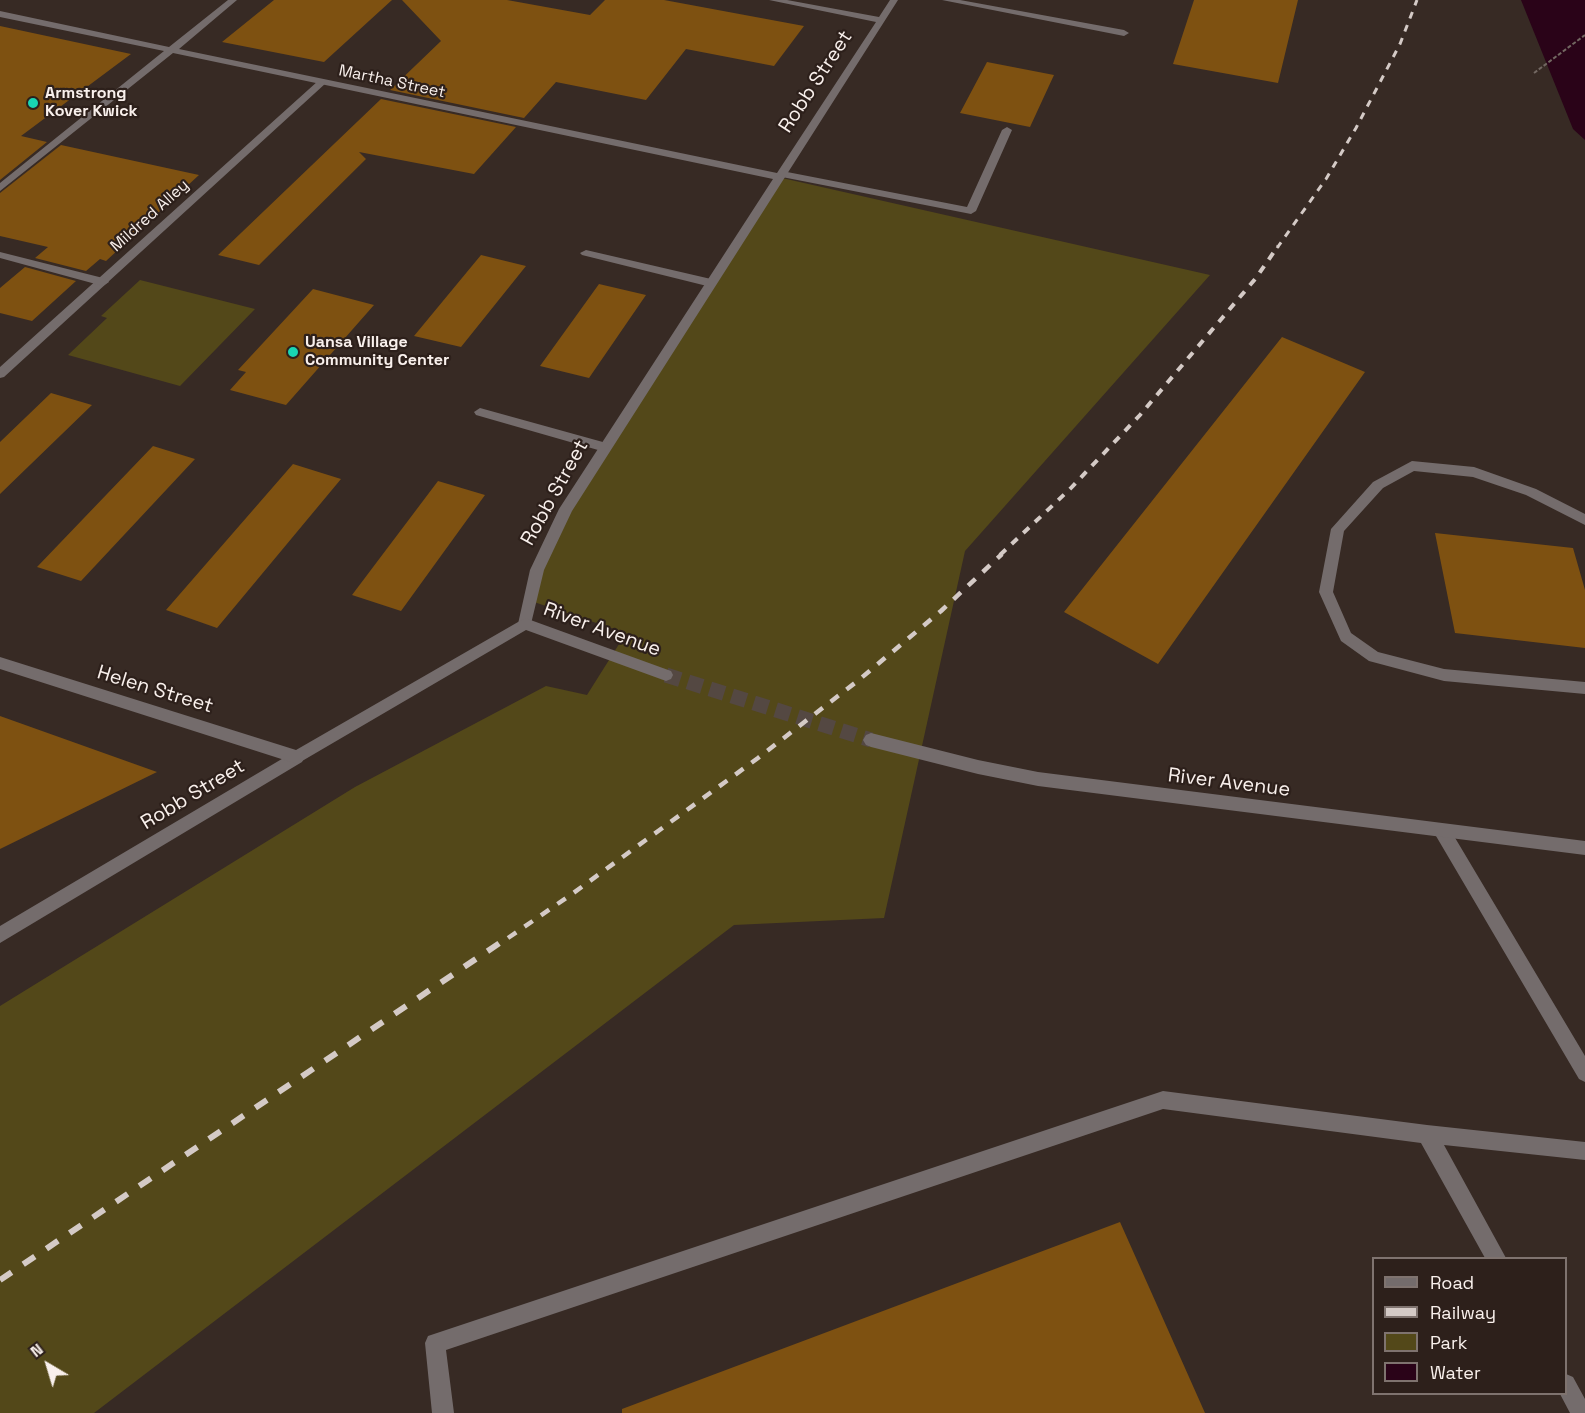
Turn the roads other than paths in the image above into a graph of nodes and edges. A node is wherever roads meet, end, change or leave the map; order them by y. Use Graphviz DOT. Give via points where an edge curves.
graph roads {
  1 [pos="233,0"];
  2 [pos="773,0"];
  3 [pos="894,0"];
  4 [pos="946,0"];
  5 [pos="0,14"];
  6 [pos="882,20"];
  7 [pos="1124,33"];
  8 [pos="170,51"];
  9 [pos="321,83"];
  10 [pos="1007,130"];
  11 [pos="781,176"];
  12 [pos="0,188"];
  13 [pos="586,253"];
  14 [pos="0,255"];
  15 [pos="103,282"];
  16 [pos="711,284"];
  17 [pos="0,374"];
  18 [pos="480,412"];
  19 [pos="605,447"];
  20 [pos="1585,520"];
  21 [pos="525,624"];
  22 [pos="0,663"];
  23 [pos="666,675"];
  24 [pos="1585,688"];
  25 [pos="871,740"];
  26 [pos="297,757"];
  27 [pos="1442,831"];
  28 [pos="1585,848"];
  29 [pos="0,935"];
  30 [pos="1585,1072"];
  31 [pos="1427,1134"];
  32 [pos="1585,1151"];
  33 [pos="1495,1257"];
  34 [pos="1567,1386"];
  35 [pos="443,1413"];
  36 [pos="1581,1413"];
  1 -- 8 [label="street"];
  2 -- 6 [label="street"];
  3 -- 6 [label="street, Robb Street"];
  4 -- 7 [label="street"];
  5 -- 8 [label="street, Martha Street"];
  6 -- 11 [label="street, Robb Street"];
  8 -- 9 [label="street, Martha Street"];
  8 -- 12 [label="street"];
  9 -- 11 [label="street, Martha Street"];
  9 -- 15 [label="street, Mildred Alley"];
  10 -- 11 [label="street, Martha Street" via="971,210"];
  11 -- 16 [label="street, Robb Street"];
  13 -- 16 [label="street"];
  14 -- 15 [label="street"];
  15 -- 17 [label="street, Mildred Alley"];
  16 -- 19 [label="street, Robb Street"];
  18 -- 19 [label="street"];
  19 -- 21 [label="street, Robb Street" via="566,509 537,570"];
  20 -- 24 [label="street" via="1531,492 1474,472 1412,466 1378,484 1338,529 1326,592 1346,637 1374,657 1444,675"];
  21 -- 23 [label="street, River Avenue"];
  21 -- 26 [label="street, Robb Street"];
  22 -- 26 [label="street, Helen Street"];
  25 -- 27 [label="street, River Avenue" via="1038,779"];
  26 -- 29 [label="street, Robb Street"];
  27 -- 28 [label="street, River Avenue"];
  27 -- 30 [label="street"];
  31 -- 32 [label="street"];
  31 -- 33 [label="street"];
  31 -- 35 [label="street" via="1163,1100 435,1343"];
  34 -- 36 [label="street"];
}
